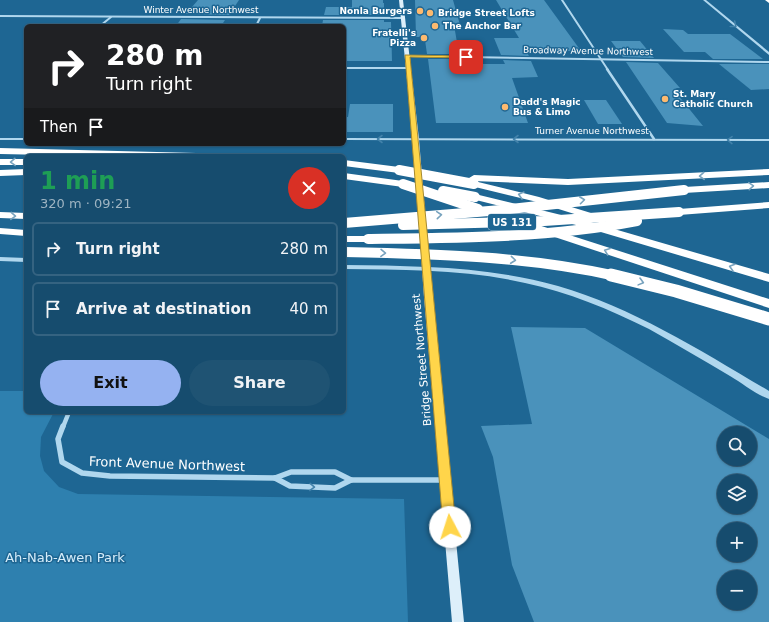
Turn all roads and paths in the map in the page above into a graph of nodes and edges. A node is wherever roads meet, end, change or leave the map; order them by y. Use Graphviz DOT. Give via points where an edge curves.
graph roads {
  1 [pos="401,0"];
  2 [pos="562,0"];
  3 [pos="704,0"];
  4 [pos="0,16"];
  5 [pos="111,17"];
  6 [pos="260,18"];
  7 [pos="403,18"];
  8 [pos="102,24"];
  9 [pos="257,24"];
  10 [pos="769,54"];
  11 [pos="407,56"];
  12 [pos="600,59"];
  13 [pos="769,62"];
  14 [pos="346,68"];
  15 [pos="408,68"];
  16 [pos="0,139"];
  17 [pos="24,139"];
  18 [pos="346,139"];
  19 [pos="416,139"];
  20 [pos="654,139"];
  21 [pos="769,140"];
  22 [pos="0,151"];
  23 [pos="118,154"];
  24 [pos="0,162"];
  25 [pos="24,162"];
  26 [pos="346,163"];
  27 [pos="24,172"];
  28 [pos="769,172"];
  29 [pos="0,173"];
  30 [pos="346,176"];
  31 [pos="474,181"];
  32 [pos="402,184"];
  33 [pos="769,185"];
  34 [pos="769,205"];
  35 [pos="679,212"];
  36 [pos="0,215"];
  37 [pos="24,216"];
  38 [pos="346,225"];
  39 [pos="346,225"];
  40 [pos="0,231"];
  41 [pos="24,233"];
  42 [pos="24,237"];
  43 [pos="0,238"];
  44 [pos="346,239"];
  45 [pos="346,252"];
  46 [pos="690,255"];
  47 [pos="0,259"];
  48 [pos="24,260"];
  49 [pos="346,267"];
  50 [pos="425,268"];
  51 [pos="769,278"];
  52 [pos="769,304"];
  53 [pos="769,319"];
  54 [pos="769,396"];
  55 [pos="68,414"];
  56 [pos="275,478"];
  57 [pos="351,480"];
  58 [pos="445,480"];
  59 [pos="458,622"];
  1 -- 7 [label="main road, Bridge Street Northwest"];
  2 -- 12 [label="street"];
  3 -- 10 [label="street, one-way"];
  4 -- 5 [label="street, Winter Avenue Northwest"];
  5 -- 6 [label="street, Winter Avenue Northwest"];
  5 -- 8 [label="street"];
  6 -- 7 [label="street, Winter Avenue Northwest"];
  6 -- 9 [label="street"];
  7 -- 11 [label="main road, Bridge Street Northwest"];
  11 -- 12 [label="street, Broadway Avenue Northwest"];
  11 -- 15 [label="main road, Bridge Street Northwest"];
  12 -- 13 [label="street, Broadway Avenue Northwest"];
  12 -- 20 [label="street"];
  14 -- 15 [label="street"];
  15 -- 19 [label="main road, Bridge Street Northwest"];
  16 -- 17 [label="street"];
  19 -- 18 [label="street, Turner Avenue Northwest, one-way"];
  20 -- 19 [label="street, Turner Avenue Northwest, one-way"];
  19 -- 50 [label="main road, Bridge Street Northwest"];
  21 -- 20 [label="street, Turner Avenue Northwest, one-way"];
  22 -- 23 [label="highway"];
  25 -- 24 [label="highway, one-way"];
  26 -- 31 [label="highway, bridge"];
  27 -- 29 [label="highway"];
  28 -- 31 [label="highway, one-way" via="568,182"];
  30 -- 32 [label="highway, US 131"];
  46 -- 31 [label="highway, one-way" via="590,215"];
  32 -- 46 [label="highway, US 131, bridge" via="475,197 586,224"];
  52 -- 32 [label="highway, one-way, bridge"];
  38 -- 33 [label="highway, one-way, bridge" via="649,193"];
  34 -- 35 [label="highway, US 131"];
  35 -- 39 [label="highway, US 131, bridge" via="447,225"];
  35 -- 44 [label="highway, bridge" via="610,227 571,232 490,237"];
  36 -- 37 [label="highway, one-way"];
  40 -- 41 [label="highway"];
  42 -- 43 [label="highway"];
  45 -- 53 [label="highway, one-way, bridge" via="512,259 582,269 684,293"];
  51 -- 46 [label="highway, US 131, one-way"];
  47 -- 48 [label="street"];
  49 -- 50 [label="street"];
  50 -- 54 [label="street" via="476,272 525,280 576,294 661,332"];
  50 -- 58 [label="main road, Bridge Street Northwest"];
  55 -- 56 [label="street, Front Avenue Northwest" via="58,438 62,462 82,473 110,476"];
  56 -- 57 [label="street, Front Avenue Northwest" via="291,472 335,472"];
  56 -- 57 [label="street, Front Avenue Northwest, one-way" via="290,486 335,488"];
  57 -- 58 [label="street, Front Avenue Northwest"];
  58 -- 59 [label="main road, Bridge Street Northwest"];
}
